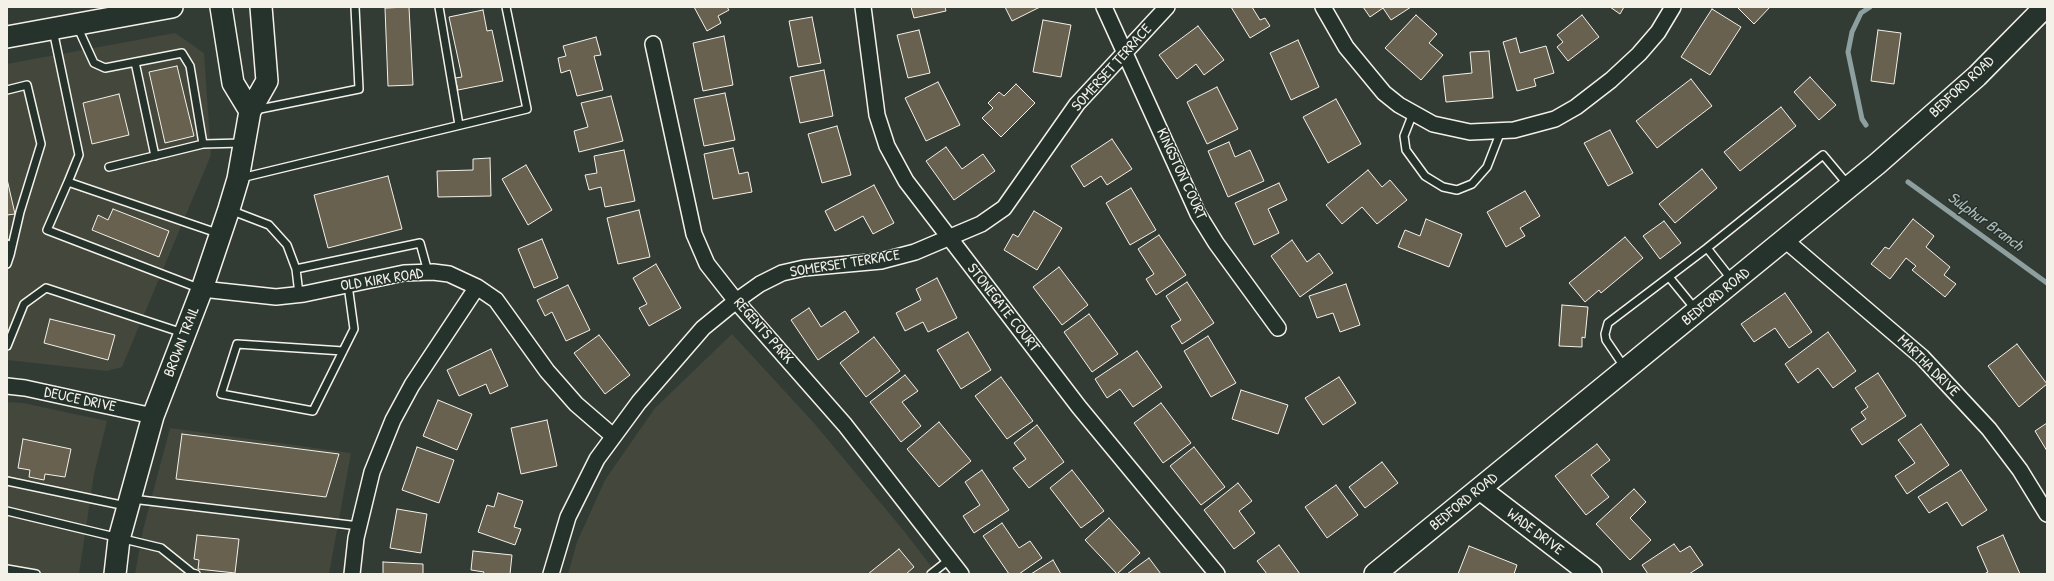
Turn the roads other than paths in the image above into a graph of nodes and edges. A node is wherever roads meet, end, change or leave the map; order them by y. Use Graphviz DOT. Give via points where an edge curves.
graph roads {
  1 [pos="172,7"];
  2 [pos="221,7"];
  3 [pos="261,7"];
  4 [pos="355,7"];
  5 [pos="439,7"];
  6 [pos="506,7"];
  7 [pos="863,7"];
  8 [pos="1104,7"];
  9 [pos="1167,7"];
  10 [pos="1323,7"];
  11 [pos="1673,7"];
  12 [pos="2044,7"];
  13 [pos="137,11"];
  14 [pos="76,24"];
  15 [pos="53,28"];
  16 [pos="7,37"];
  17 [pos="653,44"];
  18 [pos="1125,53"];
  19 [pos="135,62"];
  20 [pos="7,90"];
  21 [pos="250,112"];
  22 [pos="1413,113"];
  23 [pos="459,125"];
  24 [pos="1501,131"];
  25 [pos="245,143"];
  26 [pos="203,144"];
  27 [pos="155,156"];
  28 [pos="109,167"];
  29 [pos="238,179"];
  30 [pos="68,182"];
  31 [pos="1849,187"];
  32 [pos="229,209"];
  33 [pos="220,234"];
  34 [pos="949,239"];
  35 [pos="1785,240"];
  36 [pos="7,244"];
  37 [pos="1707,248"];
  38 [pos="10,255"];
  39 [pos="7,264"];
  40 [pos="296,269"];
  41 [pos="428,272"];
  42 [pos="1669,277"];
  43 [pos="1734,282"];
  44 [pos="348,285"];
  45 [pos="477,287"];
  46 [pos="202,289"];
  47 [pos="299,294"];
  48 [pos="736,301"];
  49 [pos="1697,312"];
  50 [pos="1278,328"];
  51 [pos="185,333"];
  52 [pos="7,346"];
  53 [pos="343,351"];
  54 [pos="1626,370"];
  55 [pos="7,386"];
  56 [pos="152,416"];
  57 [pos="613,436"];
  58 [pos="7,481"];
  59 [pos="1480,489"];
  60 [pos="128,503"];
  61 [pos="7,511"];
  62 [pos="2047,514"];
  63 [pos="359,526"];
  64 [pos="119,539"];
  65 [pos="950,559"];
  66 [pos="7,569"];
  67 [pos="36,574"];
  68 [pos="115,574"];
  69 [pos="196,574"];
  70 [pos="352,574"];
  71 [pos="551,574"];
  72 [pos="931,574"];
  73 [pos="961,574"];
  74 [pos="1217,574"];
  75 [pos="1375,574"];
  76 [pos="1591,574"];
  1 -- 13 [label="main road"];
  2 -- 21 [label="main road" via="233,83"];
  3 -- 21 [label="main road, BROWN TRAIL" via="267,81"];
  4 -- 21 [label="lane" via="359,89"];
  5 -- 23 [label="lane"];
  6 -- 23 [label="lane" via="527,109"];
  7 -- 34 [label="street, STONEGATE COURT" via="877,115 887,146 906,181"];
  8 -- 18 [label="street, KINGSTON COURT"];
  9 -- 18 [label="street, SOMERSET TERRACE"];
  10 -- 22 [label="street" via="1346,47 1384,93"];
  11 -- 24 [label="street" via="1658,32 1639,54 1576,107 1555,119"];
  12 -- 31 [label="main road, BEDFORD ROAD" via="1977,76"];
  13 -- 14 [label="main road"];
  14 -- 15 [label="main road"];
  14 -- 19 [label="lane" via="94,63 104,68"];
  15 -- 16 [label="main road"];
  15 -- 30 [label="lane" via="79,155"];
  17 -- 48 [label="street, REGENTS PARK" via="694,234 707,264"];
  18 -- 34 [label="street, SOMERSET TERRACE" via="1077,104 1004,208 981,224"];
  18 -- 50 [label="street, KINGSTON COURT" via="1198,214"];
  19 -- 26 [label="lane" via="182,53 190,66"];
  19 -- 27 [label="lane"];
  20 -- 38 [label="lane" via="27,85 41,144"];
  21 -- 25 [label="main road, BROWN TRAIL"];
  22 -- 24 [label="street" via="1433,124 1470,132"];
  22 -- 24 [label="lane" via="1404,136 1406,150 1425,176 1443,187 1457,190 1472,184 1487,167"];
  23 -- 29 [label="lane"];
  25 -- 26 [label="lane"];
  25 -- 29 [label="main road, BROWN TRAIL"];
  26 -- 27 [label="lane"];
  27 -- 28 [label="lane"];
  29 -- 32 [label="main road, BROWN TRAIL"];
  30 -- 33 [label="lane"];
  30 -- 46 [label="lane" via="47,230"];
  31 -- 35 [label="main road, BEDFORD ROAD"];
  31 -- 37 [label="lane" via="1823,155"];
  32 -- 33 [label="main road, BROWN TRAIL"];
  32 -- 40 [label="lane" via="269,225 287,245"];
  33 -- 46 [label="main road, BROWN TRAIL"];
  34 -- 48 [label="street, SOMERSET TERRACE" via="881,261 804,268 782,273 760,284"];
  34 -- 74 [label="street, STONEGATE COURT" via="1079,407"];
  35 -- 43 [label="main road, BEDFORD ROAD"];
  35 -- 62 [label="street, MARTHA DRIVE" via="1922,356 1989,429 2020,470"];
  36 -- 38 [label="lane"];
  37 -- 42 [label="lane"];
  37 -- 43 [label="lane"];
  38 -- 39 [label="lane"];
  40 -- 41 [label="lane" via="420,243"];
  40 -- 47 [label="lane"];
  41 -- 44 [label="street, OLD KIRK ROAD" via="404,273"];
  41 -- 45 [label="street, OLD KIRK ROAD" via="449,274"];
  42 -- 49 [label="lane"];
  42 -- 54 [label="lane" via="1608,323 1606,340"];
  43 -- 49 [label="main road, BEDFORD ROAD"];
  44 -- 47 [label="street, OLD KIRK ROAD"];
  44 -- 53 [label="lane" via="354,329"];
  45 -- 57 [label="street, OLD KIRK ROAD" via="496,300 547,371 576,404"];
  45 -- 63 [label="street" via="412,385 393,420 372,472"];
  46 -- 47 [label="street, OLD KIRK ROAD" via="276,297"];
  46 -- 51 [label="main road, BROWN TRAIL"];
  48 -- 57 [label="street, SOMERSET TERRACE" via="703,328"];
  48 -- 65 [label="street, REGENTS PARK" via="845,425"];
  49 -- 54 [label="main road, BEDFORD ROAD"];
  51 -- 52 [label="lane" via="46,288 24,304"];
  51 -- 56 [label="main road, BROWN TRAIL"];
  53 -- 53 [label="lane" via="313,412 221,394 237,344"];
  54 -- 59 [label="main road, BEDFORD ROAD"];
  55 -- 56 [label="street, DEUCE DRIVE"];
  56 -- 60 [label="main road, BROWN TRAIL"];
  57 -- 71 [label="street, SOMERSET TERRACE" via="597,459 568,516"];
  58 -- 60 [label="lane"];
  59 -- 75 [label="main road, BEDFORD ROAD"];
  59 -- 76 [label="main road, WADE DRIVE"];
  60 -- 63 [label="lane"];
  60 -- 64 [label="main road, BROWN TRAIL"];
  61 -- 64 [label="lane"];
  63 -- 70 [label="street"];
  64 -- 68 [label="main road, BROWN TRAIL"];
  64 -- 69 [label="lane" via="161,548"];
  65 -- 72 [label="lane"];
  65 -- 73 [label="street, REGENTS PARK"];
  66 -- 67 [label="lane"];
}
